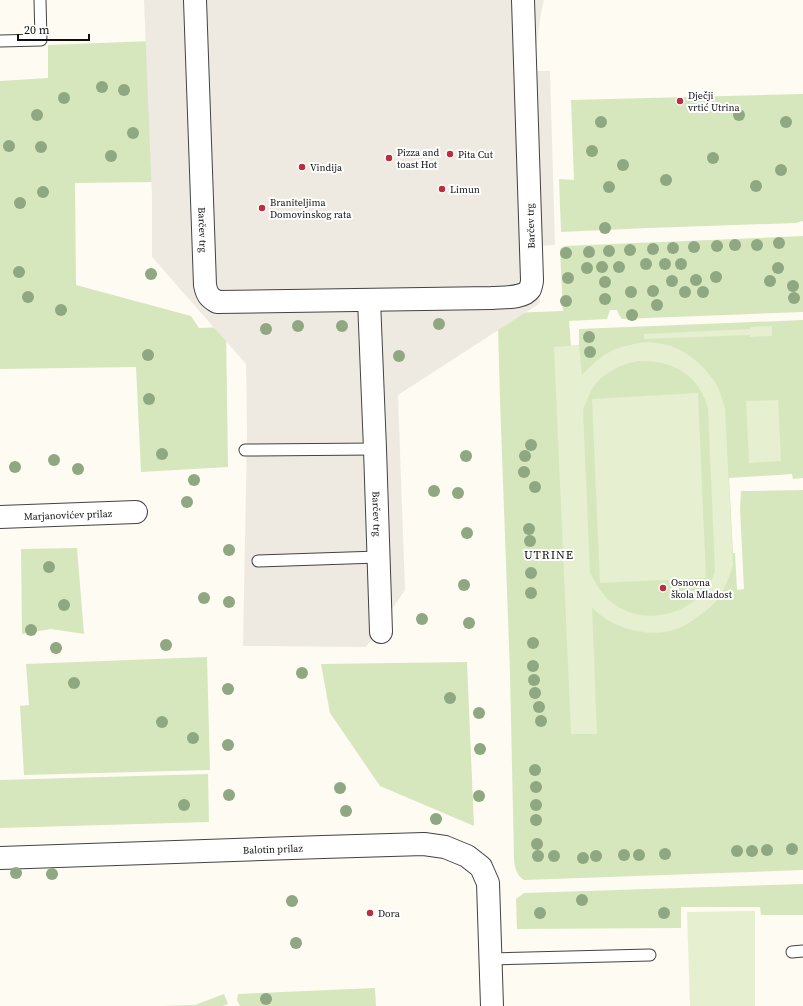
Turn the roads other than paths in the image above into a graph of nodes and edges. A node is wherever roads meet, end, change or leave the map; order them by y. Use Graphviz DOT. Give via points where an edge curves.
graph roads {
  1 [pos="40,0"];
  2 [pos="195,0"];
  3 [pos="523,0"];
  4 [pos="0,42"];
  5 [pos="369,300"];
  6 [pos="375,448"];
  7 [pos="245,450"];
  8 [pos="136,512"];
  9 [pos="0,517"];
  10 [pos="378,557"];
  11 [pos="258,560"];
  12 [pos="381,632"];
  13 [pos="0,858"];
  14 [pos="650,955"];
  15 [pos="490,959"];
  16 [pos="492,1006"];
  1 -- 4 [label="lane" via="41,40"];
  2 -- 5 [label="street, Barčev trg" via="206,292 217,302"];
  3 -- 5 [label="street, Barčev trg" via="532,280 530,289 524,294 514,296"];
  5 -- 6 [label="street, Barčev trg"];
  6 -- 7 [label="lane"];
  6 -- 10 [label="street, Barčev trg"];
  8 -- 9 [label="street, Marjanovićev prilaz"];
  10 -- 11 [label="lane"];
  10 -- 12 [label="street, Barčev trg"];
  13 -- 15 [label="street, Balotin prilaz" via="424,844 445,847 467,856 481,868 488,883"];
  14 -- 15 [label="lane"];
  15 -- 16 [label="street, Balotin prilaz"];
}
